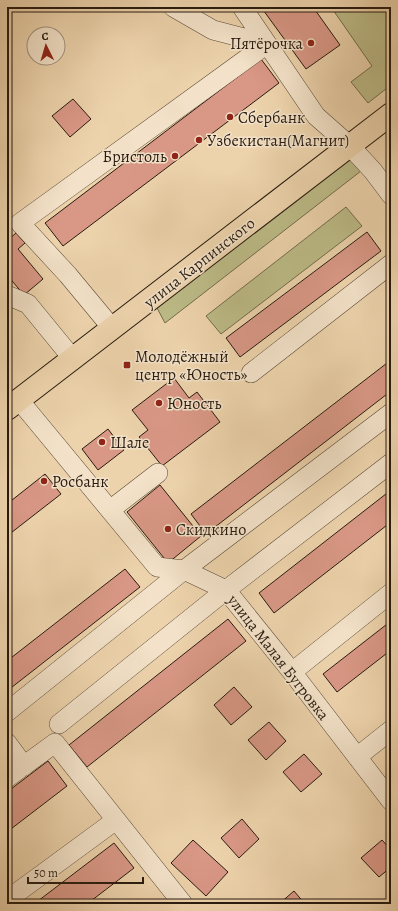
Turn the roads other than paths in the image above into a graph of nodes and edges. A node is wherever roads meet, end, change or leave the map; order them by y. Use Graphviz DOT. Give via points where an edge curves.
graph roads {
  1 [pos="173,7"];
  2 [pos="242,7"];
  3 [pos="267,44"];
  4 [pos="391,114"];
  5 [pos="350,146"];
  6 [pos="391,196"];
  7 [pos="391,264"];
  8 [pos="7,294"];
  9 [pos="112,328"];
  10 [pos="73,359"];
  11 [pos="251,373"];
  12 [pos="13,405"];
  13 [pos="391,413"];
  14 [pos="391,463"];
  15 [pos="158,473"];
  16 [pos="110,510"];
  17 [pos="184,570"];
  18 [pos="226,590"];
  19 [pos="391,593"];
  20 [pos="292,672"];
  21 [pos="7,712"];
  22 [pos="59,724"];
  23 [pos="391,730"];
  24 [pos="7,743"];
  25 [pos="357,757"];
  26 [pos="24,766"];
  27 [pos="7,778"];
  28 [pos="391,801"];
  29 [pos="116,820"];
  30 [pos="7,900"];
  31 [pos="178,902"];
  1 -- 3 [label="street" via="213,30"];
  2 -- 3 [label="street"];
  3 -- 5 [label="street" via="316,116"];
  3 -- 9 [label="street" via="20,223"];
  4 -- 5 [label="main road, улица Карпинского"];
  5 -- 6 [label="street"];
  5 -- 9 [label="main road, улица Карпинского"];
  7 -- 11 [label="street"];
  8 -- 10 [label="street" via="28,304"];
  9 -- 10 [label="main road, улица Карпинского"];
  10 -- 12 [label="main road, улица Карпинского"];
  12 -- 16 [label="street, улица Малая Бугровка"];
  13 -- 17 [label="street"];
  14 -- 18 [label="street"];
  15 -- 16 [label="street"];
  16 -- 17 [label="street, улица Малая Бугровка" via="157,567"];
  17 -- 18 [label="street, улица Малая Бугровка"];
  17 -- 21 [label="street"];
  18 -- 20 [label="street, улица Малая Бугровка"];
  18 -- 22 [label="street"];
  19 -- 20 [label="street"];
  20 -- 25 [label="street, улица Малая Бугровка"];
  23 -- 25 [label="street"];
  24 -- 26 [label="street"];
  25 -- 28 [label="street, улица Малая Бугровка"];
  26 -- 27 [label="street"];
  26 -- 29 [label="street" via="55,743"];
  29 -- 30 [label="street"];
  29 -- 31 [label="street"];
}
